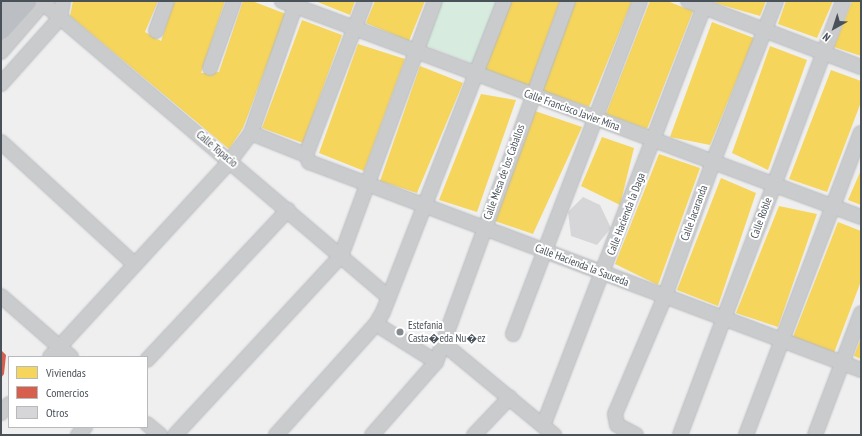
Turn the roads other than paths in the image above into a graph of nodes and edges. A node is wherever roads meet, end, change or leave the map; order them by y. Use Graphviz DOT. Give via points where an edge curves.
graph roads {
  1 [pos="6,1"];
  2 [pos="63,1"];
  3 [pos="167,1"];
  4 [pos="234,1"];
  5 [pos="365,1"];
  6 [pos="436,1"];
  7 [pos="504,1"];
  8 [pos="568,1"];
  9 [pos="640,1"];
  10 [pos="688,1"];
  11 [pos="776,1"];
  12 [pos="843,1"];
  13 [pos="38,2"];
  14 [pos="292,2"];
  15 [pos="705,4"];
  16 [pos="1,7"];
  17 [pos="60,18"];
  18 [pos="355,28"];
  19 [pos="1,29"];
  20 [pos="156,31"];
  21 [pos="765,31"];
  22 [pos="1,52"];
  23 [pos="417,52"];
  24 [pos="822,53"];
  25 [pos="210,68"];
  26 [pos="861,68"];
  27 [pos="476,74"];
  28 [pos="1,84"];
  29 [pos="532,96"];
  30 [pos="595,118"];
  31 [pos="251,133"];
  32 [pos="861,133"];
  33 [pos="653,140"];
  34 [pos="1,142"];
  35 [pos="305,156"];
  36 [pos="230,161"];
  37 [pos="713,162"];
  38 [pos="368,184"];
  39 [pos="773,185"];
  40 [pos="424,205"];
  41 [pos="833,207"];
  42 [pos="288,210"];
  43 [pos="861,217"];
  44 [pos="484,228"];
  45 [pos="544,250"];
  46 [pos="341,256"];
  47 [pos="134,264"];
  48 [pos="603,273"];
  49 [pos="1,296"];
  50 [pos="665,296"];
  51 [pos="389,297"];
  52 [pos="861,313"];
  53 [pos="724,318"];
  54 [pos="376,324"];
  55 [pos="512,334"];
  56 [pos="782,340"];
  57 [pos="444,344"];
  58 [pos="59,346"];
  59 [pos="51,356"];
  60 [pos="71,356"];
  61 [pos="148,359"];
  62 [pos="436,362"];
  63 [pos="842,363"];
  64 [pos="861,370"];
  65 [pos="510,397"];
  66 [pos="8,405"];
  67 [pos="1,413"];
  68 [pos="148,425"];
  69 [pos="543,426"];
  70 [pos="160,435"];
  71 [pos="175,435"];
  72 [pos="276,435"];
  73 [pos="372,435"];
  74 [pos="474,435"];
  75 [pos="554,435"];
  76 [pos="636,435"];
  77 [pos="680,435"];
  78 [pos="746,435"];
  79 [pos="815,435"];
  1 -- 16 [label="highway"];
  2 -- 17 [label="street"];
  3 -- 20 [label="street"];
  4 -- 25 [label="street"];
  5 -- 18 [label="street"];
  6 -- 23 [label="street"];
  7 -- 27 [label="street"];
  8 -- 29 [label="street, Calle Mesa de los Caballos"];
  9 -- 30 [label="street"];
  10 -- 15 [label="street"];
  11 -- 21 [label="street, Calle Jacaranda"];
  12 -- 24 [label="street, Calle Roble"];
  13 -- 17 [label="street, Calle Topacio"];
  13 -- 19 [label="highway"];
  13 -- 22 [label="street"];
  14 -- 18 [label="street, Calle Francisco Javier Mina"];
  14 -- 31 [label="street"];
  15 -- 21 [label="street"];
  15 -- 33 [label="street, Calle Hacienda la Daga"];
  17 -- 28 [label="street"];
  17 -- 36 [label="street, Calle Topacio"];
  18 -- 23 [label="street, Calle Francisco Javier Mina"];
  18 -- 35 [label="street"];
  21 -- 24 [label="street"];
  21 -- 37 [label="street, Calle Jacaranda"];
  23 -- 27 [label="street, Calle Francisco Javier Mina"];
  23 -- 38 [label="street"];
  24 -- 26 [label="street"];
  24 -- 39 [label="street, Calle Roble"];
  27 -- 29 [label="street, Calle Francisco Javier Mina"];
  27 -- 40 [label="street"];
  29 -- 30 [label="street, Calle Francisco Javier Mina"];
  29 -- 44 [label="street, Calle Mesa de los Caballos"];
  30 -- 33 [label="street, Calle Francisco Javier Mina"];
  30 -- 45 [label="street"];
  31 -- 35 [label="street, Calle Hacienda la Sauceda"];
  31 -- 36 [label="street"];
  32 -- 41 [label="street"];
  33 -- 37 [label="street, Calle Francisco Javier Mina"];
  33 -- 48 [label="street, Calle Hacienda la Daga"];
  34 -- 47 [label="street"];
  35 -- 38 [label="street, Calle Hacienda la Sauceda" via="309,162"];
  36 -- 42 [label="street, Calle Topacio"];
  36 -- 47 [label="street"];
  37 -- 39 [label="street, Calle Francisco Javier Mina"];
  37 -- 50 [label="street, Calle Jacaranda"];
  38 -- 40 [label="street, Calle Hacienda la Sauceda"];
  38 -- 46 [label="street"];
  39 -- 41 [label="street, Calle Francisco Javier Mina"];
  39 -- 53 [label="street, Calle Roble"];
  40 -- 44 [label="street, Calle Hacienda la Sauceda"];
  40 -- 51 [label="street"];
  41 -- 43 [label="street, Calle Francisco Javier Mina"];
  41 -- 56 [label="street"];
  42 -- 46 [label="street, Calle Topacio"];
  42 -- 61 [label="street"];
  44 -- 45 [label="street, Calle Hacienda la Sauceda"];
  44 -- 57 [label="street, Calle Mesa de los Caballos"];
  45 -- 48 [label="street, Calle Hacienda la Sauceda"];
  45 -- 55 [label="street"];
  46 -- 51 [label="street, Calle Topacio"];
  46 -- 71 [label="street"];
  47 -- 58 [label="street"];
  48 -- 50 [label="street, Calle Hacienda la Sauceda"];
  48 -- 69 [label="street, Calle Hacienda la Daga"];
  49 -- 58 [label="street"];
  50 -- 53 [label="street, Calle Hacienda la Sauceda"];
  50 -- 76 [label="street, Calle Jacaranda" via="615,414 617,425"];
  51 -- 54 [label="street"];
  52 -- 63 [label="street"];
  53 -- 56 [label="street, Calle Hacienda la Sauceda"];
  53 -- 77 [label="street, Calle Roble"];
  54 -- 62 [label="street"];
  54 -- 72 [label="street"];
  56 -- 63 [label="street, Calle Hacienda la Sauceda"];
  56 -- 78 [label="street"];
  57 -- 62 [label="street, Calle Mesa de los Caballos"];
  57 -- 65 [label="street"];
  58 -- 59 [label="street"];
  58 -- 60 [label="street"];
  62 -- 73 [label="street, Calle Mesa de los Caballos"];
  63 -- 64 [label="street, Calle Hacienda la Sauceda"];
  63 -- 79 [label="street"];
  65 -- 69 [label="street"];
  65 -- 74 [label="street"];
  66 -- 67 [label="street"];
  68 -- 70 [label="street"];
  69 -- 75 [label="street"];
}
